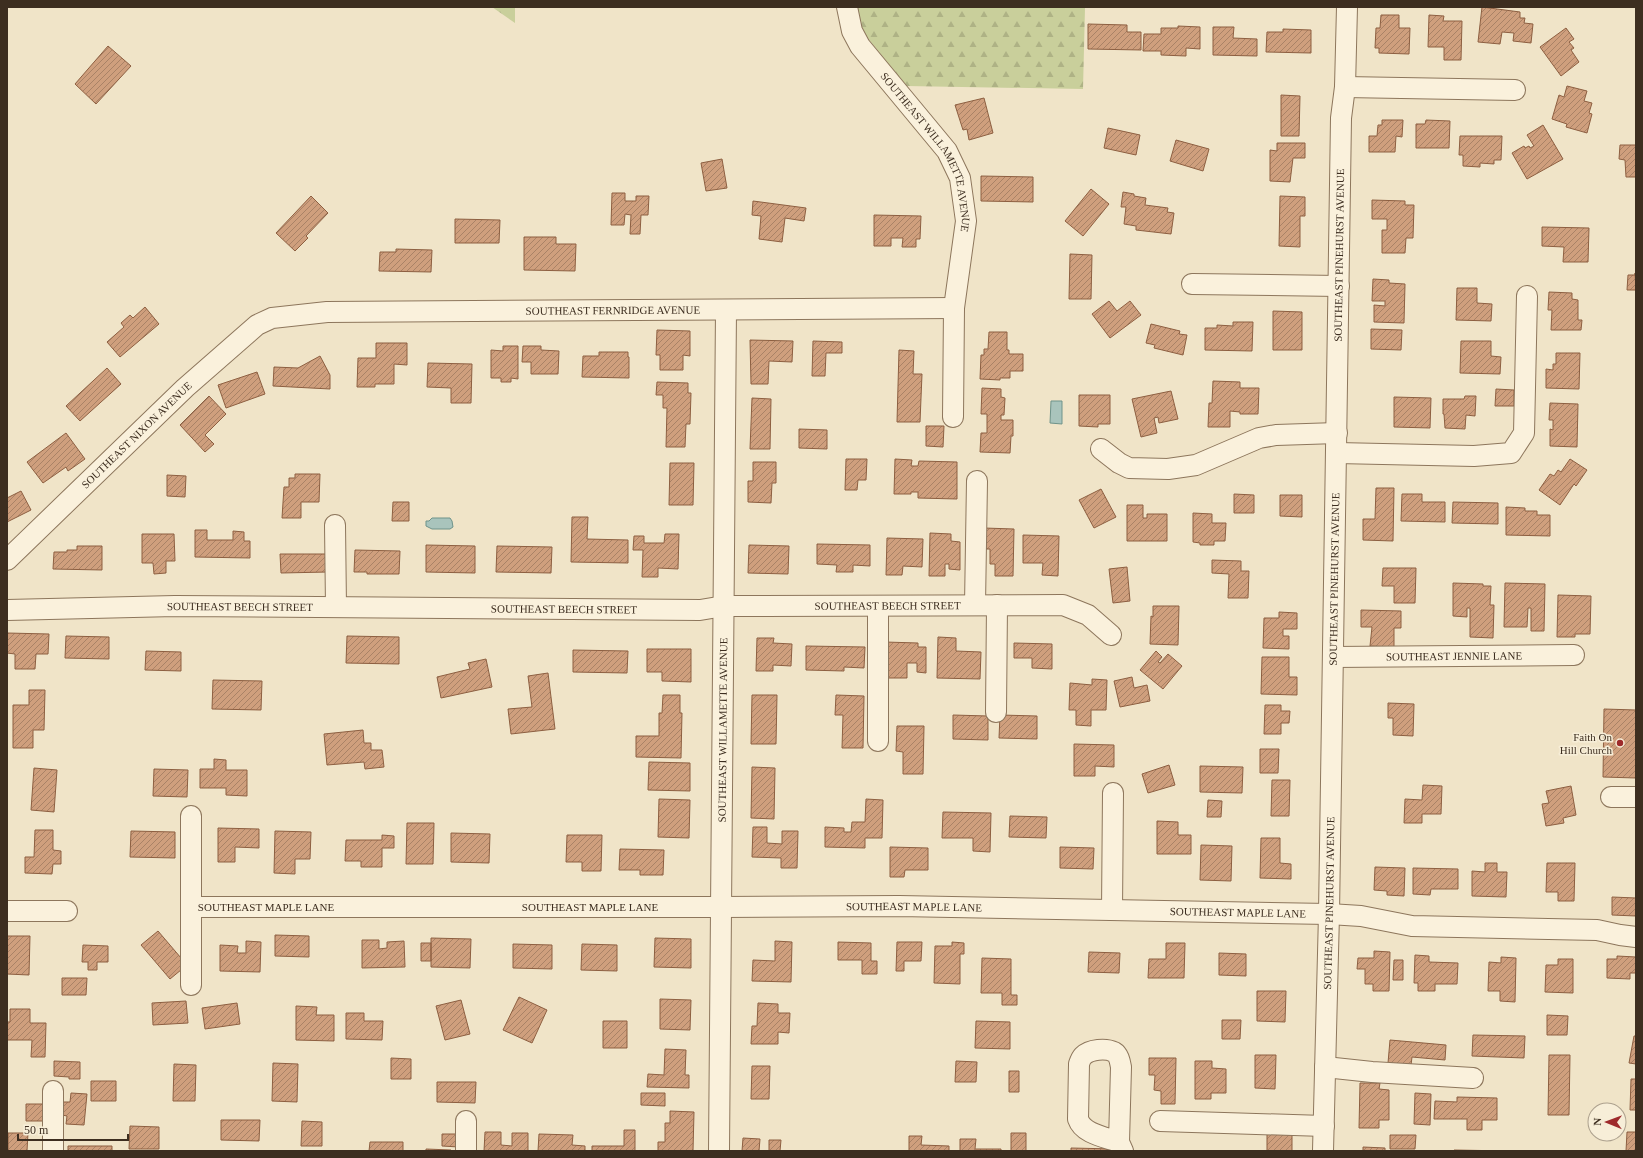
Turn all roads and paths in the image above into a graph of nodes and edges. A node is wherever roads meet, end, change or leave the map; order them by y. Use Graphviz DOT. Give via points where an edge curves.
graph roads {
  1 [pos="847,7"];
  2 [pos="1347,7"];
  3 [pos="1345,87"];
  4 [pos="1515,90"];
  5 [pos="1192,284"];
  6 [pos="1339,286"];
  7 [pos="1527,296"];
  8 [pos="954,308"];
  9 [pos="726,310"];
  10 [pos="272,318"];
  11 [pos="953,418"];
  12 [pos="1337,434"];
  13 [pos="1101,449"];
  14 [pos="1337,454"];
  15 [pos="977,481"];
  16 [pos="335,524"];
  17 [pos="7,560"];
  18 [pos="975,605"];
  19 [pos="997,605"];
  20 [pos="724,606"];
  21 [pos="878,606"];
  22 [pos="336,607"];
  23 [pos="7,610"];
  24 [pos="1111,635"];
  25 [pos="1574,655"];
  26 [pos="1333,656"];
  27 [pos="996,712"];
  28 [pos="878,741"];
  29 [pos="1113,793"];
  30 [pos="1611,797"];
  31 [pos="1636,797"];
  32 [pos="191,816"];
  33 [pos="191,907"];
  34 [pos="722,907"];
  35 [pos="1112,910"];
  36 [pos="7,911"];
  37 [pos="67,911"];
  38 [pos="1329,914"];
  39 [pos="1636,936"];
  40 [pos="191,985"];
  41 [pos="1325,1067"];
  42 [pos="1473,1078"];
  43 [pos="54,1091"];
  44 [pos="466,1121"];
  45 [pos="1160,1121"];
  46 [pos="1324,1126"];
  47 [pos="53,1151"];
  48 [pos="466,1151"];
  49 [pos="719,1151"];
  50 [pos="1323,1151"];
  1 -- 8 [label="street, SOUTHEAST WILLAMETTE AVENUE" via="852,31 860,46 947,150 960,178 966,221"];
  2 -- 3 [label="street, SOUTHEAST PINEHURST AVENUE"];
  3 -- 4 [label="street"];
  3 -- 6 [label="street, SOUTHEAST PINEHURST AVENUE" via="1342,118"];
  5 -- 6 [label="street"];
  6 -- 12 [label="street, SOUTHEAST PINEHURST AVENUE"];
  7 -- 14 [label="street" via="1524,433 1510,453 1474,456"];
  8 -- 9 [label="street, SOUTHEAST FERNRIDGE AVENUE"];
  8 -- 11 [label="street, SOUTHEAST WILLAMETTE AVENUE"];
  9 -- 10 [label="street, SOUTHEAST FERNRIDGE AVENUE" via="327,312"];
  9 -- 20 [label="street, SOUTHEAST WILLAMETTE AVENUE"];
  10 -- 17 [label="street, SOUTHEAST NIXON AVENUE" via="257,325 185,388"];
  12 -- 13 [label="street" via="1276,435 1259,438 1196,465 1168,469 1129,468"];
  12 -- 14 [label="street, SOUTHEAST PINEHURST AVENUE"];
  14 -- 26 [label="street, SOUTHEAST PINEHURST AVENUE"];
  15 -- 18 [label="street"];
  16 -- 22 [label="street"];
  18 -- 19 [label="street, SOUTHEAST BEECH STREET"];
  18 -- 21 [label="street, SOUTHEAST BEECH STREET"];
  19 -- 24 [label="street, SOUTHEAST BEECH STREET" via="1063,605 1088,615"];
  19 -- 27 [label="street"];
  20 -- 21 [label="street, SOUTHEAST BEECH STREET"];
  20 -- 22 [label="street, SOUTHEAST BEECH STREET" via="700,610"];
  20 -- 34 [label="street, SOUTHEAST WILLAMETTE AVENUE"];
  21 -- 28 [label="street"];
  22 -- 23 [label="street, SOUTHEAST BEECH STREET" via="176,606"];
  25 -- 26 [label="street, SOUTHEAST JENNIE LANE"];
  26 -- 38 [label="street, SOUTHEAST PINEHURST AVENUE"];
  29 -- 35 [label="street"];
  30 -- 31 [label="street"];
  32 -- 33 [label="street"];
  33 -- 34 [label="street, SOUTHEAST MAPLE LANE"];
  33 -- 40 [label="street"];
  34 -- 35 [label="street, SOUTHEAST MAPLE LANE" via="899,906"];
  34 -- 49 [label="street, SOUTHEAST WILLAMETTE AVENUE"];
  35 -- 38 [label="street, SOUTHEAST MAPLE LANE"];
  36 -- 37 [label="street"];
  38 -- 39 [label="street, SOUTHEAST MAPLE LANE" via="1361,916 1412,926 1597,930"];
  38 -- 41 [label="street, SOUTHEAST PINEHURST AVENUE"];
  41 -- 42 [label="street"];
  41 -- 46 [label="street, SOUTHEAST PINEHURST AVENUE"];
  43 -- 47 [label="street"];
  44 -- 48 [label="street"];
  45 -- 46 [label="street"];
  46 -- 50 [label="street, SOUTHEAST PINEHURST AVENUE"];
}
